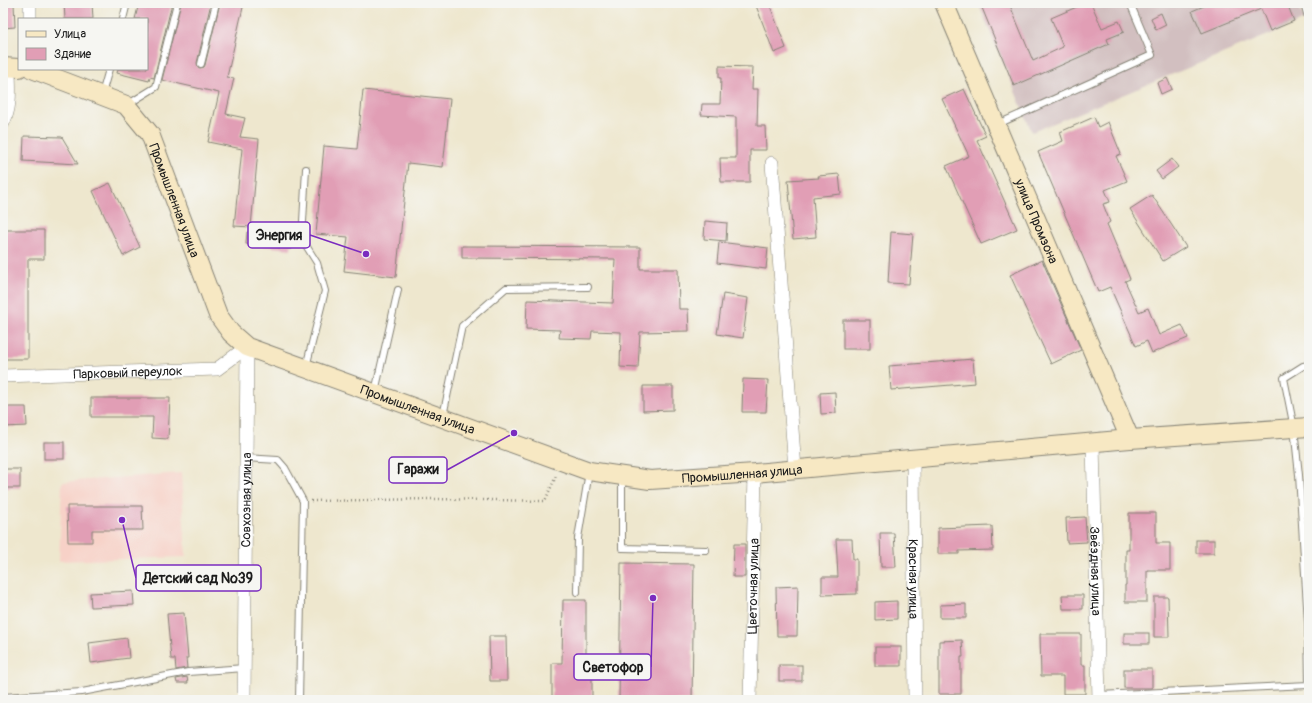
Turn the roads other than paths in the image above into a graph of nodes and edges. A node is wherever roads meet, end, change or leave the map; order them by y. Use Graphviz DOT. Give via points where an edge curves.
graph roads {
  1 [pos="30,3"];
  2 [pos="127,3"];
  3 [pos="176,3"];
  4 [pos="216,3"];
  5 [pos="944,3"];
  6 [pos="1130,3"];
  7 [pos="1304,3"];
  8 [pos="30,18"];
  9 [pos="123,18"];
  10 [pos="1309,21"];
  11 [pos="201,64"];
  12 [pos="10,68"];
  13 [pos="35,70"];
  14 [pos="109,70"];
  15 [pos="102,96"];
  16 [pos="126,105"];
  17 [pos="3,123"];
  18 [pos="996,125"];
  19 [pos="772,163"];
  20 [pos="306,169"];
  21 [pos="588,287"];
  22 [pos="398,290"];
  23 [pos="247,347"];
  24 [pos="1309,365"];
  25 [pos="306,368"];
  26 [pos="3,376"];
  27 [pos="375,393"];
  28 [pos="443,418"];
  29 [pos="1301,427"];
  30 [pos="1130,439"];
  31 [pos="1093,443"];
  32 [pos="246,458"];
  33 [pos="913,459"];
  34 [pos="795,469"];
  35 [pos="589,471"];
  36 [pos="755,473"];
  37 [pos="622,477"];
  38 [pos="706,550"];
  39 [pos="577,592"];
  40 [pos="245,668"];
  41 [pos="3,697"];
  42 [pos="1099,697"];
  43 [pos="244,700"];
  44 [pos="299,700"];
  45 [pos="750,700"];
  46 [pos="915,700"];
  1 -- 8 [label="street"];
  2 -- 9 [label="lane"];
  3 -- 16 [label="lane" via="156,87"];
  4 -- 11 [label="lane"];
  5 -- 18 [label="main road, улица Промзона"];
  6 -- 18 [label="lane" via="1152,55"];
  7 -- 10 [label="lane"];
  12 -- 17 [label="street" via="10,99"];
  13 -- 15 [label="main road, Промышленная улица"];
  14 -- 15 [label="lane"];
  15 -- 16 [label="main road, Промышленная улица"];
  16 -- 23 [label="main road, Промышленная улица" via="150,134 218,315 231,333"];
  18 -- 30 [label="main road, улица Промзона"];
  19 -- 34 [label="street"];
  20 -- 25 [label="lane" via="302,239 317,263 325,290"];
  21 -- 28 [label="lane" via="506,288 462,326"];
  22 -- 27 [label="lane"];
  23 -- 25 [label="main road, Промышленная улица"];
  23 -- 26 [label="street, Парковый переулок" via="218,368"];
  23 -- 32 [label="street, Совхозная улица"];
  24 -- 29 [label="lane" via="1302,366 1284,378"];
  25 -- 27 [label="main road, Промышленная улица"];
  27 -- 28 [label="main road, Промышленная улица"];
  28 -- 35 [label="main road, Промышленная улица"];
  29 -- 30 [label="main road, Промышленная улица"];
  29 -- 42 [label="lane" via="1299,475 1309,685"];
  30 -- 31 [label="main road, Промышленная улица"];
  31 -- 33 [label="main road, Промышленная улица"];
  31 -- 42 [label="street, Звёздная улица"];
  32 -- 40 [label="street, Совхозная улица"];
  32 -- 44 [label="lane" via="278,460 303,501"];
  33 -- 34 [label="main road, Промышленная улица"];
  33 -- 46 [label="street, Красная улица"];
  34 -- 36 [label="main road, Промышленная улица"];
  35 -- 37 [label="main road, Промышленная улица"];
  35 -- 39 [label="lane" via="578,538"];
  36 -- 37 [label="main road, Промышленная улица" via="650,480"];
  36 -- 45 [label="street, Цветочная улица"];
  37 -- 38 [label="lane" via="622,548"];
  40 -- 41 [label="lane" via="188,672 82,692"];
  40 -- 43 [label="street, Совхозная улица"];
}
